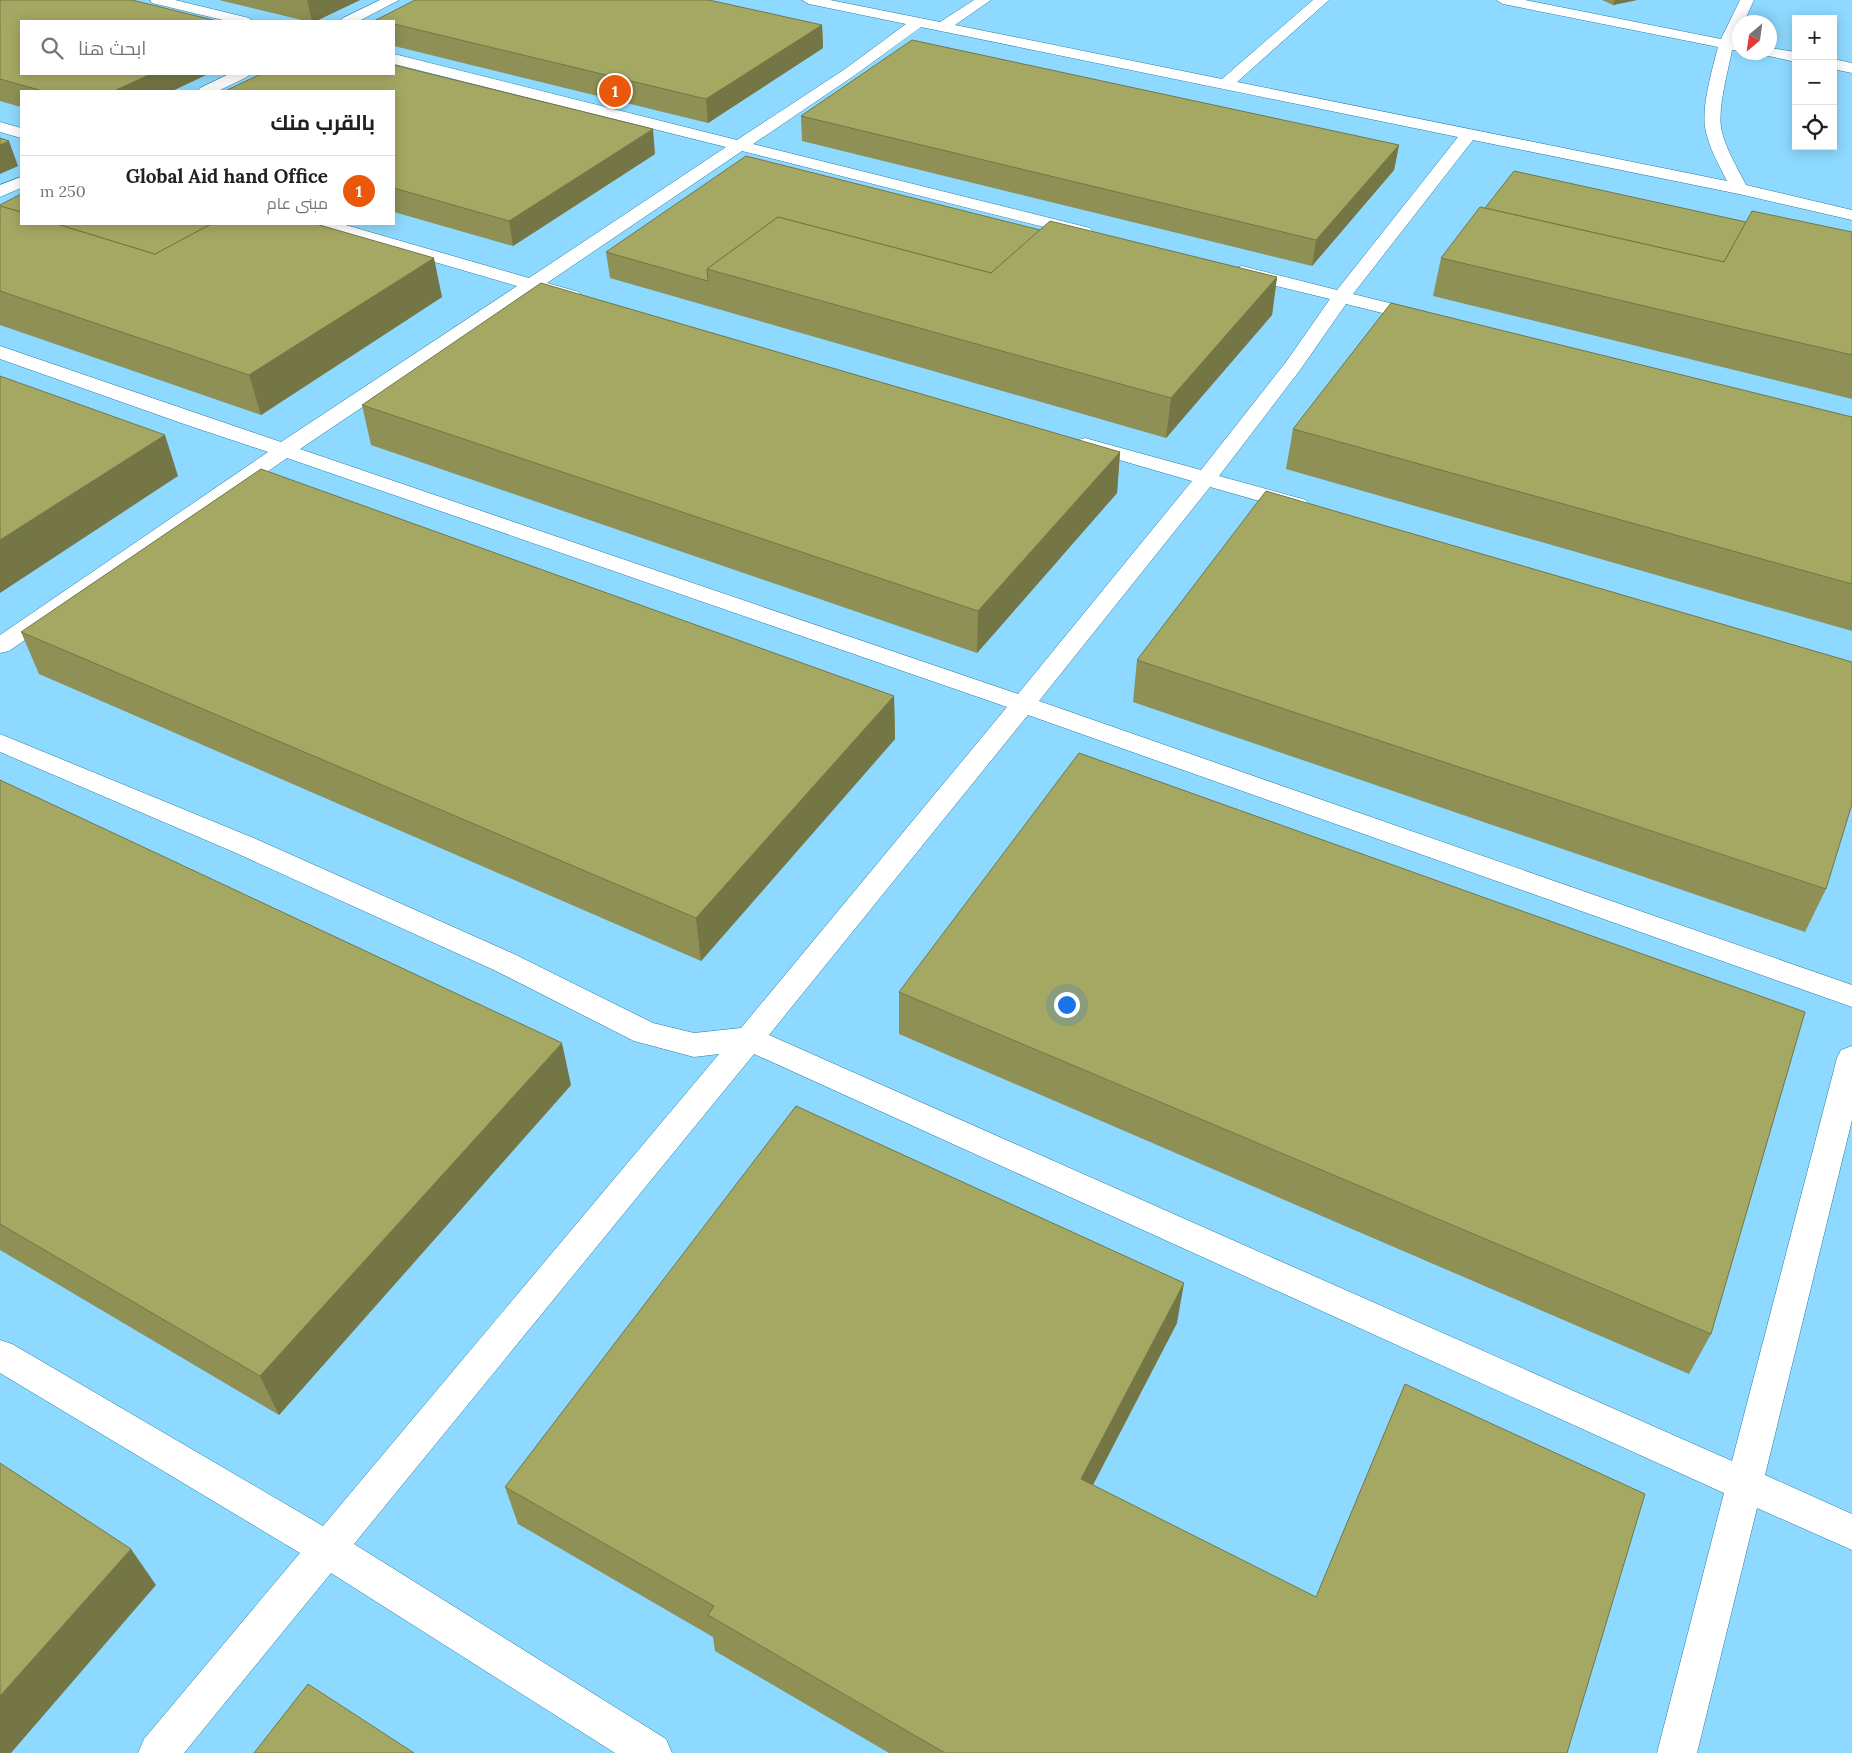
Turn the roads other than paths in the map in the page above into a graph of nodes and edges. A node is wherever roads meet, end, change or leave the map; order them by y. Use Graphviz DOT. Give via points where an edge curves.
graph roads {
  1 [pos="157,0"];
  2 [pos="392,0"];
  3 [pos="809,0"];
  4 [pos="984,0"];
  5 [pos="1322,0"];
  6 [pos="1503,0"];
  7 [pos="1747,0"];
  8 [pos="1742,15"];
  9 [pos="240,20"];
  10 [pos="350,20"];
  11 [pos="917,23"];
  12 [pos="942,27"];
  13 [pos="1732,46"];
  14 [pos="1732,49"];
  15 [pos="1777,53"];
  16 [pos="1792,56"];
  17 [pos="395,59"];
  18 [pos="1837,65"];
  19 [pos="1852,68"];
  20 [pos="239,75"];
  21 [pos="1226,84"];
  22 [pos="208,90"];
  23 [pos="0,127"];
  24 [pos="20,133"];
  25 [pos="1470,134"];
  26 [pos="736,146"];
  27 [pos="20,182"];
  28 [pos="1739,189"];
  29 [pos="0,192"];
  30 [pos="1852,215"];
  31 [pos="327,225"];
  32 [pos="1100,236"];
  33 [pos="1225,268"];
  34 [pos="531,284"];
  35 [pos="1341,297"];
  36 [pos="588,301"];
  37 [pos="1435,321"];
  38 [pos="0,352"];
  39 [pos="1063,438"];
  40 [pos="284,450"];
  41 [pos="1205,479"];
  42 [pos="1319,511"];
  43 [pos="0,646"];
  44 [pos="1024,704"];
  45 [pos="0,742"];
  46 [pos="1852,996"];
  47 [pos="749,1039"];
  48 [pos="1852,1058"];
  49 [pos="0,1355"];
  50 [pos="1743,1485"];
  51 [pos="1852,1532"];
  52 [pos="326,1548"];
  53 [pos="158,1753"];
  54 [pos="652,1753"];
  55 [pos="1677,1753"];
  1 -- 9 [label="street"];
  2 -- 10 [label="street"];
  3 -- 11 [label="street"];
  4 -- 12 [label="street"];
  5 -- 21 [label="street"];
  6 -- 13 [label="street"];
  7 -- 8 [label="street"];
  11 -- 12 [label="street"];
  11 -- 26 [label="street" via="850,72"];
  12 -- 21 [label="street"];
  14 -- 28 [label="street" via="1716,89 1713,127"];
  15 -- 16 [label="street"];
  17 -- 26 [label="street"];
  18 -- 19 [label="street"];
  20 -- 22 [label="street"];
  21 -- 25 [label="street"];
  23 -- 24 [label="street"];
  25 -- 28 [label="street"];
  25 -- 35 [label="street"];
  26 -- 32 [label="street"];
  26 -- 34 [label="street"];
  27 -- 29 [label="street"];
  28 -- 30 [label="street"];
  31 -- 34 [label="street"];
  33 -- 35 [label="street"];
  34 -- 36 [label="street"];
  34 -- 40 [label="street"];
  35 -- 37 [label="street"];
  35 -- 41 [label="street" via="1293,366"];
  38 -- 40 [label="street"];
  39 -- 41 [label="street"];
  40 -- 43 [label="street"];
  40 -- 44 [label="street"];
  41 -- 42 [label="street"];
  41 -- 44 [label="street"];
  44 -- 46 [label="street"];
  44 -- 47 [label="street"];
  45 -- 47 [label="street" via="246,846 468,946 596,1006 645,1033 694,1045"];
  47 -- 50 [label="street"];
  47 -- 52 [label="street"];
  48 -- 50 [label="street"];
  49 -- 52 [label="street"];
  50 -- 51 [label="street"];
  50 -- 55 [label="street"];
  52 -- 53 [label="street"];
  52 -- 54 [label="street"];
}
